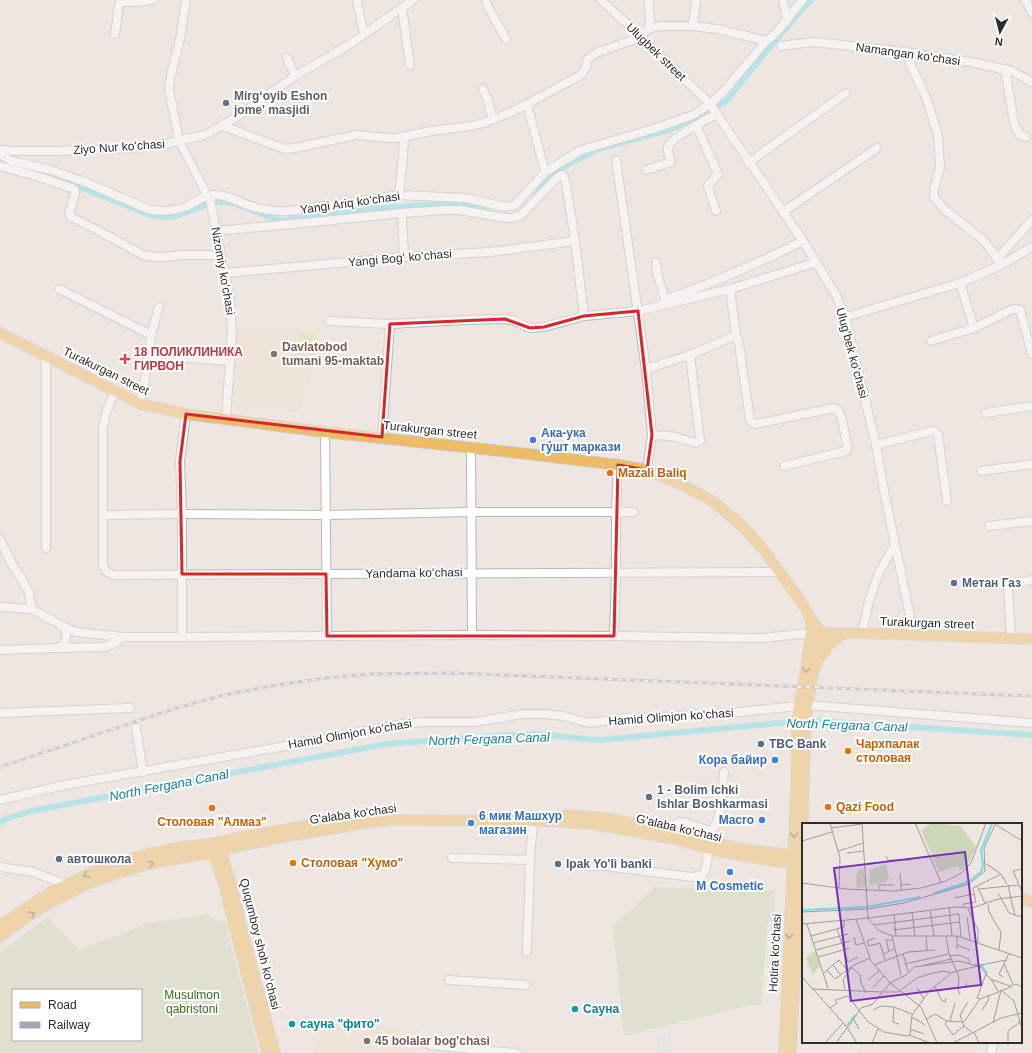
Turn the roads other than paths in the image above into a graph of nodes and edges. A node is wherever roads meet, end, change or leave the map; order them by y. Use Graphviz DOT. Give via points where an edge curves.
graph roads {
  1 [pos="154,0"];
  2 [pos="185,0"];
  3 [pos="357,0"];
  4 [pos="413,0"];
  5 [pos="486,0"];
  6 [pos="601,0"];
  7 [pos="649,0"];
  8 [pos="696,0"];
  9 [pos="783,0"];
  10 [pos="803,0"];
  11 [pos="1026,0"];
  12 [pos="402,8"];
  13 [pos="1032,12"];
  14 [pos="787,19"];
  15 [pos="693,26"];
  16 [pos="650,28"];
  17 [pos="115,34"];
  18 [pos="365,34"];
  19 [pos="639,35"];
  20 [pos="506,39"];
  21 [pos="766,41"];
  22 [pos="781,46"];
  23 [pos="905,52"];
  24 [pos="286,58"];
  25 [pos="410,65"];
  26 [pos="1005,69"];
  27 [pos="295,76"];
  28 [pos="1032,82"];
  29 [pos="483,89"];
  30 [pos="846,93"];
  31 [pos="527,104"];
  32 [pos="710,104"];
  33 [pos="717,114"];
  34 [pos="492,120"];
  35 [pos="696,125"];
  36 [pos="222,126"];
  37 [pos="404,136"];
  38 [pos="1026,137"];
  39 [pos="179,140"];
  40 [pos="877,148"];
  41 [pos="0,150"];
  42 [pos="0,154"];
  43 [pos="616,160"];
  44 [pos="749,163"];
  45 [pos="0,166"];
  46 [pos="646,170"];
  47 [pos="545,172"];
  48 [pos="399,195"];
  49 [pos="210,200"];
  50 [pos="716,212"];
  51 [pos="783,212"];
  52 [pos="402,213"];
  53 [pos="1032,220"];
  54 [pos="216,231"];
  55 [pos="575,241"];
  56 [pos="803,241"];
  57 [pos="1031,248"];
  58 [pos="221,255"];
  59 [pos="404,258"];
  60 [pos="656,262"];
  61 [pos="817,262"];
  62 [pos="999,262"];
  63 [pos="225,273"];
  64 [pos="960,283"];
  65 [pos="59,289"];
  66 [pos="730,289"];
  67 [pos="159,307"];
  68 [pos="638,311"];
  69 [pos="584,316"];
  70 [pos="845,317"];
  71 [pos="329,321"];
  72 [pos="390,324"];
  73 [pos="974,328"];
  74 [pos="0,333"];
  75 [pos="151,335"];
  76 [pos="736,335"];
  77 [pos="931,341"];
  78 [pos="1032,354"];
  79 [pos="149,355"];
  80 [pos="690,355"];
  81 [pos="46,356"];
  82 [pos="230,361"];
  83 [pos="646,368"];
  84 [pos="115,391"];
  85 [pos="141,404"];
  86 [pos="1032,406"];
  87 [pos="986,413"];
  88 [pos="186,414"];
  89 [pos="226,419"];
  90 [pos="325,432"];
  91 [pos="652,435"];
  92 [pos="382,437"];
  93 [pos="876,445"];
  94 [pos="471,447"];
  95 [pos="1032,464"];
  96 [pos="618,465"];
  97 [pos="784,466"];
  98 [pos="647,470"];
  99 [pos="981,471"];
  100 [pos="947,502"];
  101 [pos="471,512"];
  102 [pos="634,512"];
  103 [pos="616,513"];
  104 [pos="182,514"];
  105 [pos="103,515"];
  106 [pos="326,515"];
  107 [pos="1032,521"];
  108 [pos="989,526"];
  109 [pos="0,540"];
  110 [pos="895,545"];
  111 [pos="46,548"];
  112 [pos="780,572"];
  113 [pos="471,573"];
  114 [pos="616,573"];
  115 [pos="182,574"];
  116 [pos="326,574"];
  117 [pos="1032,580"];
  118 [pos="0,607"];
  119 [pos="32,609"];
  120 [pos="811,619"];
  121 [pos="66,628"];
  122 [pos="822,633"];
  123 [pos="844,633"];
  124 [pos="862,633"];
  125 [pos="811,634"];
  126 [pos="472,635"];
  127 [pos="914,635"];
  128 [pos="327,636"];
  129 [pos="614,636"];
  130 [pos="122,637"];
  131 [pos="182,637"];
  132 [pos="1011,639"];
  133 [pos="1032,640"];
  134 [pos="56,648"];
  135 [pos="0,650"];
  136 [pos="815,665"];
  137 [pos="803,705"];
  138 [pos="130,708"];
  139 [pos="0,713"];
  140 [pos="1032,723"];
  141 [pos="136,728"];
  142 [pos="143,772"];
  143 [pos="724,772"];
  144 [pos="0,800"];
  145 [pos="533,821"];
  146 [pos="336,824"];
  147 [pos="712,831"];
  148 [pos="675,836"];
  149 [pos="710,846"];
  150 [pos="215,847"];
  151 [pos="452,858"];
  152 [pos="530,860"];
  153 [pos="799,860"];
  154 [pos="587,866"];
  155 [pos="0,867"];
  156 [pos="66,885"];
  157 [pos="1022,892"];
  158 [pos="1032,895"];
  159 [pos="1022,898"];
  160 [pos="1032,902"];
  161 [pos="0,924"];
  162 [pos="0,937"];
  163 [pos="527,952"];
  164 [pos="449,980"];
  165 [pos="526,985"];
  166 [pos="993,1043"];
  167 [pos="430,1045"];
  168 [pos="267,1053"];
  169 [pos="275,1053"];
  170 [pos="516,1053"];
  171 [pos="784,1053"];
  172 [pos="791,1053"];
  173 [pos="991,1053"];
  1 -- 17 [label="street" via="120,2"];
  2 -- 39 [label="street, Nizomiy koʻchasi" via="181,34 169,85"];
  3 -- 18 [label="street"];
  4 -- 12 [label="street, Ziyo Nur koʻchasi"];
  5 -- 20 [label="street"];
  6 -- 19 [label="street, Ulugbek street"];
  7 -- 16 [label="street"];
  8 -- 15 [label="street"];
  9 -- 14 [label="street"];
  10 -- 14 [label="street, Yangi Ariq koʻchasi"];
  11 -- 13 [label="street"];
  12 -- 18 [label="street, Ziyo Nur koʻchasi"];
  12 -- 25 [label="street"];
  14 -- 21 [label="street, Yangi Ariq koʻchasi"];
  15 -- 16 [label="street"];
  15 -- 21 [label="street" via="718,29"];
  16 -- 19 [label="street"];
  18 -- 27 [label="street, Ziyo Nur koʻchasi"];
  19 -- 31 [label="street" via="633,40 591,56 581,75"];
  19 -- 32 [label="street, Ulugbek street"];
  21 -- 32 [label="street, Yangi Ariq koʻchasi"];
  22 -- 23 [label="street, Namangan koʻchasi" via="814,42"];
  23 -- 26 [label="street, Namangan koʻchasi"];
  23 -- 62 [label="street" via="927,100 938,136 940,166 934,197 946,211 982,239"];
  24 -- 27 [label="street"];
  26 -- 28 [label="street, Namangan koʻchasi" via="1012,70"];
  26 -- 38 [label="street" via="1014,123 1020,135"];
  27 -- 36 [label="street, Ziyo Nur koʻchasi"];
  29 -- 34 [label="street"];
  30 -- 44 [label="street"];
  31 -- 34 [label="street"];
  31 -- 47 [label="street"];
  32 -- 33 [label="street, Ulugʻbek koʻchasi"];
  32 -- 47 [label="street, Yangi Ariq koʻchasi" via="686,118 581,150"];
  33 -- 35 [label="street"];
  33 -- 44 [label="street, Ulugʻbek koʻchasi"];
  34 -- 37 [label="street" via="472,126"];
  35 -- 46 [label="street" via="669,144 671,162"];
  35 -- 50 [label="street" via="718,174 708,186"];
  36 -- 37 [label="street" via="285,149 356,135 389,138"];
  36 -- 39 [label="street, Ziyo Nur koʻchasi" via="207,134"];
  37 -- 48 [label="street"];
  39 -- 41 [label="street, Ziyo Nur koʻchasi" via="132,148"];
  39 -- 49 [label="street, Nizomiy koʻchasi"];
  40 -- 51 [label="street"];
  42 -- 49 [label="street" via="12,161 51,170 85,182 152,210 184,207"];
  43 -- 68 [label="street"];
  44 -- 51 [label="street, Ulugʻbek koʻchasi"];
  45 -- 58 [label="street" via="72,188 75,193 69,214 71,217 143,255 158,258"];
  47 -- 48 [label="street, Yangi Ariq koʻchasi" via="519,201 510,207 466,198"];
  48 -- 49 [label="street, Yangi Ariq koʻchasi" via="279,212 247,205 230,197 216,195"];
  49 -- 54 [label="street, Nizomiy koʻchasi"];
  51 -- 56 [label="street, Ulugʻbek koʻchasi"];
  52 -- 54 [label="street"];
  52 -- 55 [label="street" via="460,210 512,218 520,216 562,175 566,184"];
  52 -- 59 [label="street"];
  53 -- 62 [label="street"];
  54 -- 58 [label="street, Nizomiy koʻchasi"];
  55 -- 59 [label="street, Yangi Bogʻ koʻchasi" via="490,252"];
  55 -- 69 [label="street"];
  56 -- 60 [label="street" via="757,264 667,299 664,299"];
  56 -- 61 [label="street, Ulugʻbek koʻchasi"];
  57 -- 62 [label="street"];
  58 -- 63 [label="street, Nizomiy koʻchasi"];
  59 -- 63 [label="street, Yangi Bogʻ koʻchasi"];
  61 -- 66 [label="street"];
  61 -- 70 [label="street, Ulugʻbek koʻchasi"];
  62 -- 64 [label="street"];
  63 -- 82 [label="street, Nizomiy koʻchasi" via="232,331"];
  64 -- 70 [label="street"];
  64 -- 73 [label="street"];
  65 -- 75 [label="street"];
  66 -- 68 [label="street"];
  66 -- 76 [label="street"];
  67 -- 75 [label="street"];
  68 -- 69 [label="street"];
  68 -- 83 [label="street"];
  69 -- 72 [label="street" via="544,328 530,328 505,319"];
  70 -- 93 [label="street, Ulugʻbek koʻchasi"];
  71 -- 72 [label="street"];
  72 -- 92 [label="street"];
  73 -- 77 [label="street"];
  73 -- 78 [label="street" via="1013,309 1019,309"];
  74 -- 81 [label="main road, Turakurgan street"];
  75 -- 79 [label="street"];
  76 -- 80 [label="street"];
  76 -- 97 [label="street" via="752,423 834,408 838,410 848,448 846,451"];
  79 -- 82 [label="street"];
  79 -- 85 [label="street"];
  80 -- 83 [label="street"];
  80 -- 91 [label="street" via="700,441 696,443 671,436"];
  81 -- 84 [label="main road, Turakurgan street"];
  81 -- 111 [label="street"];
  82 -- 89 [label="street, Nizomiy koʻchasi"];
  83 -- 91 [label="street"];
  84 -- 85 [label="main road, Turakurgan street"];
  84 -- 105 [label="street, Yandama koʻchasi" via="103,428"];
  85 -- 88 [label="main road, Turakurgan street"];
  86 -- 87 [label="street"];
  88 -- 89 [label="main road, Turakurgan street"];
  88 -- 104 [label="street" via="180,461"];
  89 -- 90 [label="main road, Turakurgan street"];
  90 -- 92 [label="main road, Turakurgan street"];
  90 -- 106 [label="street"];
  91 -- 98 [label="street"];
  92 -- 94 [label="main road, Turakurgan street"];
  93 -- 100 [label="street" via="935,432 938,435"];
  93 -- 110 [label="street, Ulugʻbek koʻchasi"];
  94 -- 96 [label="main road, Turakurgan street"];
  94 -- 101 [label="street"];
  95 -- 99 [label="street"];
  96 -- 98 [label="main road, Turakurgan street"];
  96 -- 103 [label="street"];
  98 -- 112 [label="main road, Turakurgan street" via="685,486 732,516 763,549"];
  101 -- 103 [label="street"];
  101 -- 106 [label="street"];
  101 -- 113 [label="street"];
  102 -- 103 [label="street"];
  103 -- 114 [label="street"];
  104 -- 105 [label="street"];
  104 -- 106 [label="street"];
  104 -- 115 [label="street"];
  105 -- 115 [label="street, Yandama koʻchasi" via="103,564 108,574"];
  106 -- 116 [label="street"];
  107 -- 108 [label="street"];
  109 -- 119 [label="street" via="24,581"];
  110 -- 124 [label="street" via="879,572"];
  110 -- 127 [label="street, Ulugʻbek koʻchasi"];
  112 -- 114 [label="street, Yandama koʻchasi"];
  112 -- 120 [label="main road, Turakurgan street"];
  113 -- 114 [label="street, Yandama koʻchasi"];
  113 -- 116 [label="street, Yandama koʻchasi"];
  113 -- 126 [label="street"];
  114 -- 129 [label="street"];
  115 -- 116 [label="street, Yandama koʻchasi"];
  115 -- 131 [label="street"];
  116 -- 128 [label="street"];
  117 -- 132 [label="street" via="1009,585"];
  118 -- 119 [label="street"];
  119 -- 121 [label="street"];
  120 -- 122 [label="main road, Turakurgan street"];
  120 -- 125 [label="main road"];
  121 -- 130 [label="street" via="76,632"];
  121 -- 134 [label="street" via="65,643 62,647"];
  122 -- 123 [label="main road, Turakurgan street"];
  122 -- 125 [label="main road, Turakurgan street"];
  122 -- 136 [label="main road"];
  123 -- 124 [label="main road, Turakurgan street"];
  123 -- 136 [label="main road" via="829,645"];
  124 -- 127 [label="main road, Turakurgan street"];
  125 -- 129 [label="street" via="763,638"];
  125 -- 137 [label="main road, one-way"];
  126 -- 128 [label="street"];
  126 -- 129 [label="street"];
  127 -- 132 [label="main road, Turakurgan street"];
  128 -- 131 [label="street"];
  130 -- 131 [label="street"];
  130 -- 134 [label="street" via="105,647"];
  132 -- 133 [label="main road, Turakurgan street"];
  134 -- 135 [label="street"];
  136 -- 137 [label="main road"];
  137 -- 140 [label="street, Hamid Olimjon koʻchasi"];
  137 -- 142 [label="street, Hamid Olimjon koʻchasi" via="710,715 626,718 590,723 563,716 523,714 475,722 403,724"];
  137 -- 153 [label="main road"];
  138 -- 139 [label="street"];
  141 -- 142 [label="street"];
  142 -- 144 [label="street, Hamid Olimjon koʻchasi" via="64,785"];
  143 -- 147 [label="street" via="719,814"];
  145 -- 146 [label="main road, G'alaba ko'chasi" via="391,820"];
  145 -- 148 [label="main road, G'alaba ko'chasi" via="604,825"];
  145 -- 152 [label="street"];
  146 -- 148 [label="main road, G'alaba ko'chasi" via="381,814 549,814 605,818"];
  146 -- 150 [label="main road, G'alaba ko'chasi" via="242,837"];
  147 -- 148 [label="street" via="680,822"];
  147 -- 149 [label="street"];
  148 -- 149 [label="main road, G'alaba ko'chasi"];
  149 -- 153 [label="main road, G'alaba ko'chasi"];
  149 -- 154 [label="street" via="703,875 692,877"];
  150 -- 156 [label="main road, G'alaba ko'chasi, one-way" via="176,848 144,855 110,864"];
  162 -- 150 [label="main road, G'alaba ko'chasi, one-way" via="30,915 83,886 112,875"];
  150 -- 168 [label="main road, Ququmboy shoh koʻchasi"];
  150 -- 169 [label="main road, Ququmboy shoh koʻchasi" via="232,886"];
  151 -- 152 [label="street"];
  152 -- 163 [label="street"];
  153 -- 171 [label="main road, Hotira ko'chasi, one-way"];
  153 -- 172 [label="main road, Hotira ko'chasi"];
  155 -- 156 [label="street" via="32,872"];
  156 -- 161 [label="main road, G'alaba ko'chasi"];
  157 -- 158 [label="main road"];
  159 -- 160 [label="main road"];
  164 -- 165 [label="street"];
  166 -- 173 [label="street"];
  167 -- 170 [label="street"];
}
